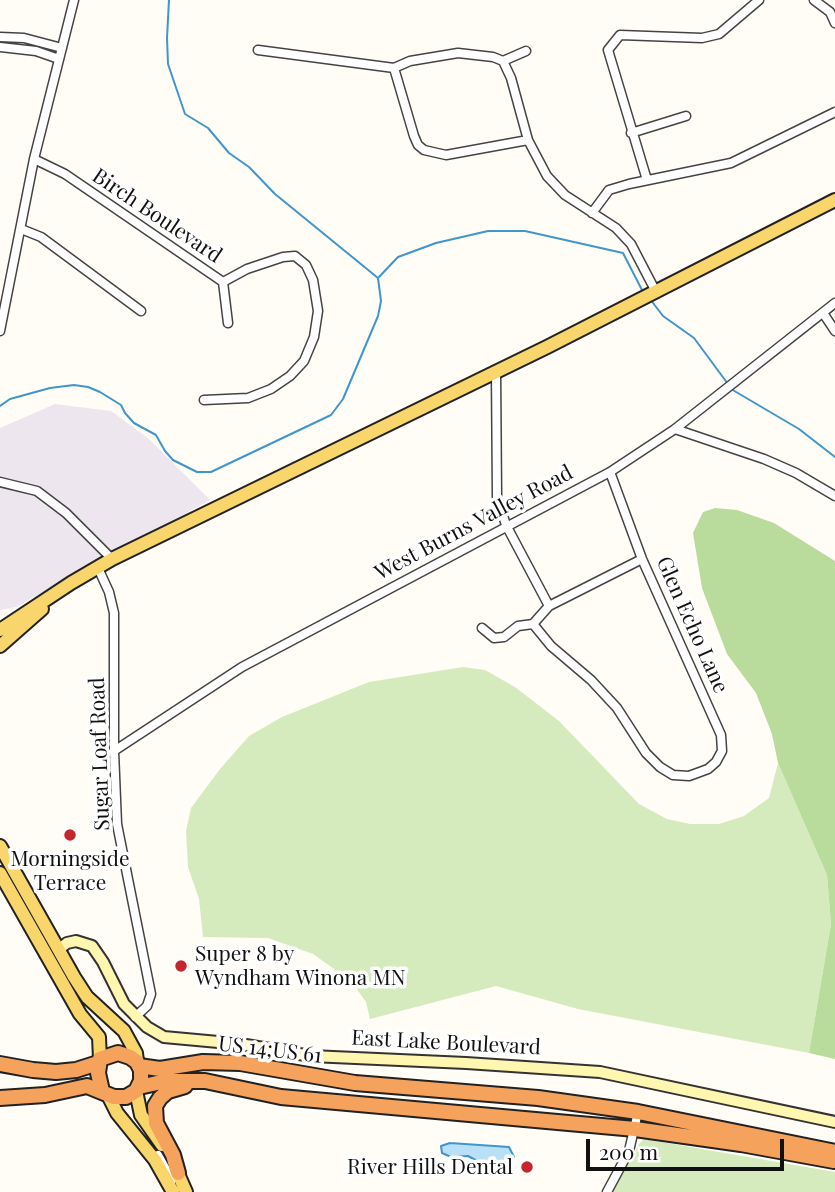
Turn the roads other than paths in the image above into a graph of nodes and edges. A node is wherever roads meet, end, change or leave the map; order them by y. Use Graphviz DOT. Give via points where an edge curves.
graph roads {
  1 [pos="74,0"];
  2 [pos="759,0"];
  3 [pos="814,0"];
  4 [pos="835,23"];
  5 [pos="0,37"];
  6 [pos="0,47"];
  7 [pos="62,48"];
  8 [pos="258,50"];
  9 [pos="526,51"];
  10 [pos="60,59"];
  11 [pos="503,61"];
  12 [pos="394,68"];
  13 [pos="835,112"];
  14 [pos="686,116"];
  15 [pos="631,133"];
  16 [pos="528,140"];
  17 [pos="34,159"];
  18 [pos="647,180"];
  19 [pos="835,200"];
  20 [pos="592,214"];
  21 [pos="21,229"];
  22 [pos="223,282"];
  23 [pos="655,290"];
  24 [pos="835,303"];
  25 [pos="141,311"];
  26 [pos="823,313"];
  27 [pos="228,323"];
  28 [pos="0,331"];
  29 [pos="835,331"];
  30 [pos="496,371"];
  31 [pos="204,400"];
  32 [pos="675,429"];
  33 [pos="610,472"];
  34 [pos="0,482"];
  35 [pos="835,496"];
  36 [pos="506,526"];
  37 [pos="112,559"];
  38 [pos="642,559"];
  39 [pos="98,568"];
  40 [pos="71,583"];
  41 [pos="549,606"];
  42 [pos="533,624"];
  43 [pos="482,628"];
  44 [pos="0,631"];
  45 [pos="0,646"];
  46 [pos="114,751"];
  47 [pos="0,847"];
  48 [pos="0,873"];
  49 [pos="60,948"];
  50 [pos="135,1017"];
  51 [pos="99,1061"];
  52 [pos="0,1063"];
  53 [pos="138,1064"];
  54 [pos="225,1084"];
  55 [pos="138,1089"];
  56 [pos="105,1093"];
  57 [pos="0,1097"];
  58 [pos="638,1112"];
  59 [pos="835,1122"];
  60 [pos="635,1129"];
  61 [pos="835,1152"];
  62 [pos="835,1161"];
  63 [pos="178,1173"];
  64 [pos="175,1192"];
  65 [pos="186,1192"];
  66 [pos="607,1192"];
  1 -- 7 [label="street"];
  2 -- 15 [label="street" via="719,34 702,38 620,35 608,50"];
  3 -- 4 [label="street" via="830,12"];
  5 -- 7 [label="street"];
  6 -- 10 [label="street"];
  7 -- 10 [label="street"];
  8 -- 12 [label="street"];
  9 -- 11 [label="street"];
  10 -- 17 [label="street"];
  11 -- 12 [label="street" via="458,53"];
  11 -- 16 [label="street"];
  12 -- 16 [label="street" via="414,136 424,149 446,155"];
  13 -- 18 [label="street" via="731,163"];
  14 -- 15 [label="street"];
  15 -- 18 [label="street"];
  16 -- 20 [label="street" via="547,176"];
  17 -- 21 [label="street"];
  17 -- 22 [label="street, Birch Boulevard" via="65,174"];
  18 -- 20 [label="street" via="609,190"];
  19 -- 23 [label="main road"];
  20 -- 23 [label="street" via="616,228 631,244"];
  21 -- 25 [label="street" via="41,237"];
  21 -- 28 [label="street"];
  22 -- 27 [label="street, Birch Boulevard"];
  22 -- 31 [label="street" via="247,269 295,256 313,280 318,311 314,337 304,361 271,390 248,398"];
  23 -- 30 [label="main road"];
  24 -- 26 [label="street, West Burns Valley Road"];
  26 -- 29 [label="street"];
  26 -- 32 [label="street, West Burns Valley Road"];
  30 -- 36 [label="street" via="497,497"];
  30 -- 37 [label="main road"];
  32 -- 33 [label="street, West Burns Valley Road"];
  32 -- 35 [label="street" via="764,459"];
  33 -- 36 [label="street, West Burns Valley Road"];
  33 -- 38 [label="street, Glen Echo Lane"];
  34 -- 37 [label="street" via="37,491"];
  36 -- 41 [label="street"];
  36 -- 46 [label="street, West Burns Valley Road" via="242,667"];
  37 -- 39 [label="main road"];
  38 -- 41 [label="street"];
  38 -- 42 [label="street, Glen Echo Lane" via="721,735 722,751 708,769 689,776 673,775 660,767 617,708"];
  39 -- 40 [label="main road"];
  39 -- 46 [label="street, Sugar Loaf Road" via="114,613"];
  40 -- 44 [label="main road"];
  40 -- 45 [label="main road"];
  41 -- 42 [label="street"];
  42 -- 43 [label="street" via="494,638"];
  46 -- 50 [label="street, Sugar Loaf Road" via="117,824 151,994 147,1006"];
  47 -- 49 [label="main road"];
  48 -- 51 [label="main road" via="80,1014 99,1037"];
  49 -- 50 [label="street, East Lake Boulevard" via="76,941 92,946"];
  49 -- 53 [label="main road" via="87,997 124,1031"];
  50 -- 59 [label="street, East Lake Boulevard" via="156,1033 176,1039 311,1056 600,1072"];
  51 -- 52 [label="highway, US 14;US 61" via="56,1072"];
  51 -- 53 [label="highway, US 14;US 61" via="118,1053"];
  51 -- 56 [label="highway"];
  53 -- 55 [label="highway" via="142,1075"];
  53 -- 58 [label="highway, US 14;US 61" via="160,1069 203,1062 240,1063 355,1083 538,1098"];
  54 -- 55 [label="highway, US 14;US 61" via="185,1079"];
  54 -- 60 [label="highway, US 14;US 61" via="325,1102"];
  54 -- 63 [label="highway" via="173,1088 156,1103 156,1123"];
  55 -- 56 [label="highway, US 14;US 61" via="126,1097"];
  55 -- 63 [label="main road" via="141,1115"];
  56 -- 57 [label="highway, US 14;US 61" via="82,1086 45,1095"];
  56 -- 64 [label="main road"];
  58 -- 60 [label="street"];
  58 -- 61 [label="highway, US 14;US 61"];
  60 -- 62 [label="highway, US 14;US 61"];
  60 -- 66 [label="street"];
  63 -- 65 [label="main road"];
}
